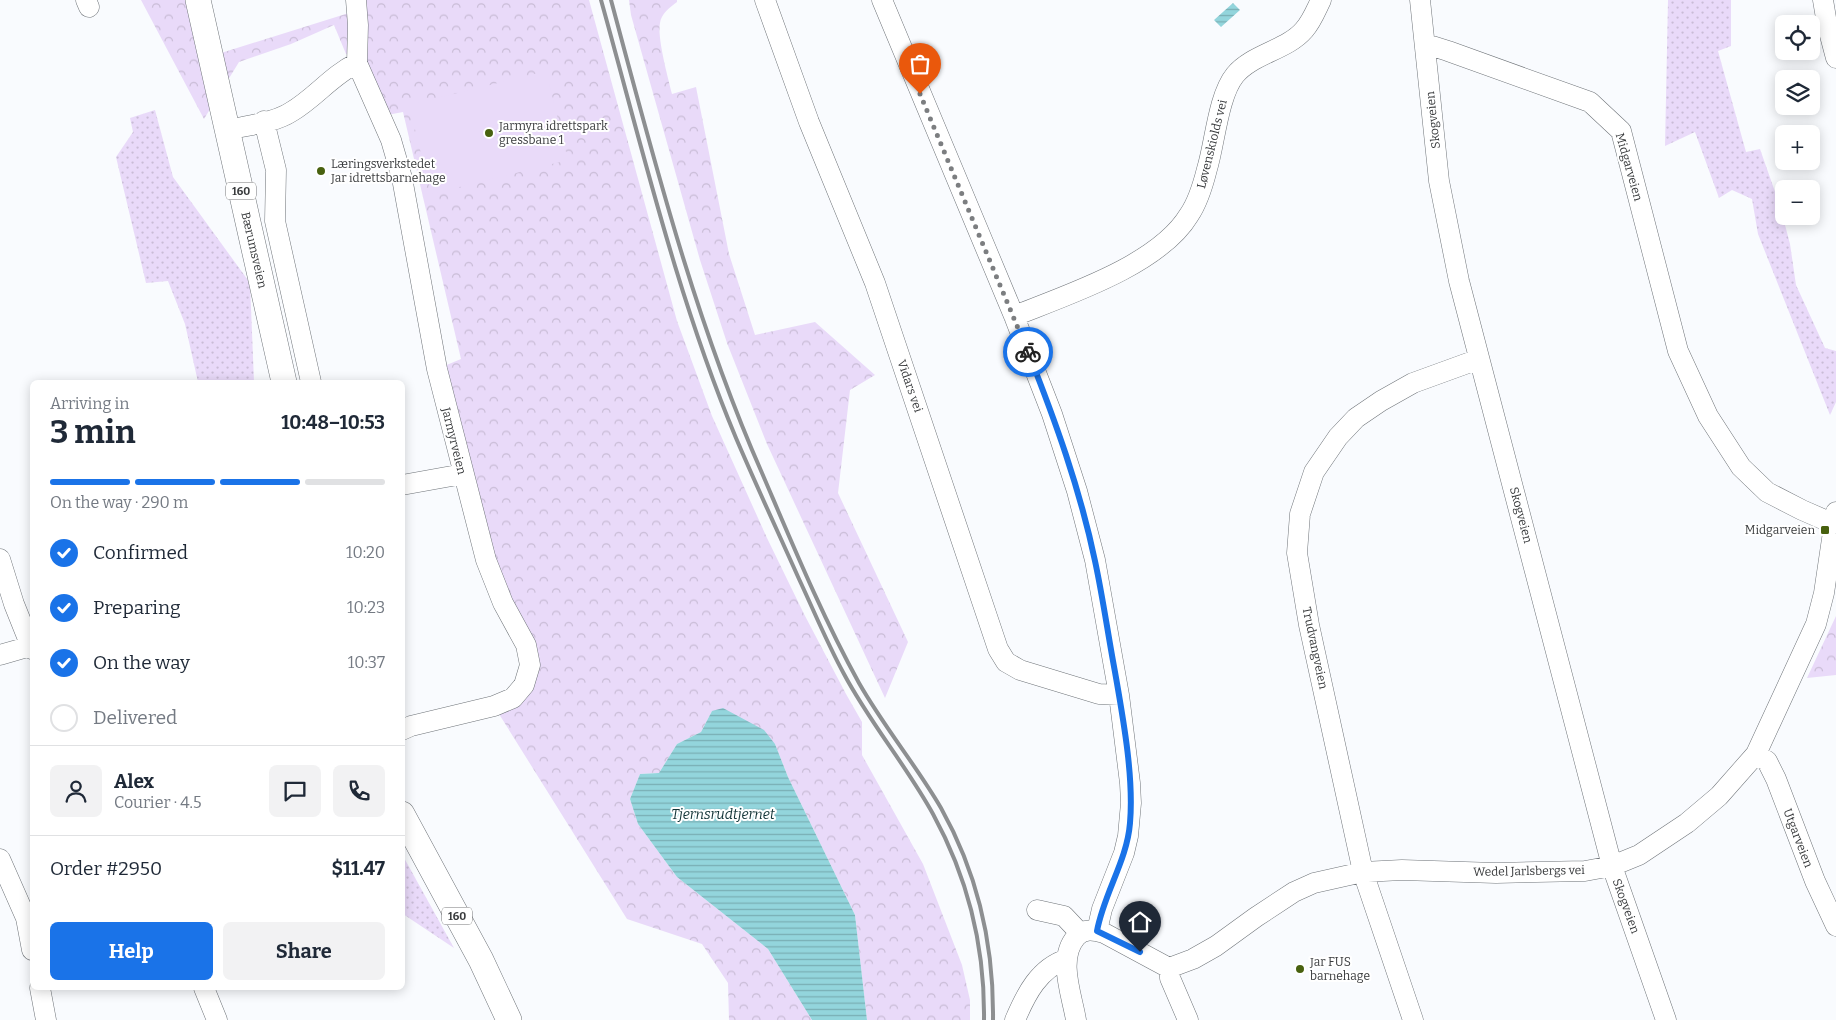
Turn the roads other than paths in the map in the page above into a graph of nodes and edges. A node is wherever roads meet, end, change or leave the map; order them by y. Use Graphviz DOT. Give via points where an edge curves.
graph roads {
  1 [pos="198,0"];
  2 [pos="356,0"];
  3 [pos="765,0"];
  4 [pos="882,0"];
  5 [pos="1321,0"];
  6 [pos="1420,0"];
  7 [pos="1823,0"];
  8 [pos="1426,44"];
  9 [pos="1836,58"];
  10 [pos="357,63"];
  11 [pos="264,122"];
  12 [pos="228,130"];
  13 [pos="1014,316"];
  14 [pos="1479,359"];
  15 [pos="284,380"];
  16 [pos="311,380"];
  17 [pos="463,474"];
  18 [pos="405,484"];
  19 [pos="1835,518"];
  20 [pos="0,559"];
  21 [pos="30,643"];
  22 [pos="30,648"];
  23 [pos="0,655"];
  24 [pos="1119,696"];
  25 [pos="405,729"];
  26 [pos="1756,754"];
  27 [pos="405,820"];
  28 [pos="0,860"];
  29 [pos="1612,866"];
  30 [pos="1363,872"];
  31 [pos="1037,910"];
  32 [pos="1836,926"];
  33 [pos="1089,932"];
  34 [pos="30,939"];
  35 [pos="1067,959"];
  36 [pos="1169,968"];
  37 [pos="40,990"];
  38 [pos="205,990"];
  39 [pos="46,1020"];
  40 [pos="217,1020"];
  41 [pos="510,1020"];
  42 [pos="1015,1020"];
  43 [pos="1076,1020"];
  44 [pos="1188,1020"];
  45 [pos="1413,1020"];
  46 [pos="1666,1020"];
  1 -- 12 [label="main road, Bærumsveien / 160"];
  2 -- 10 [label="street, Jarmyrveien"];
  3 -- 24 [label="street, Vidars vei" via="808,122 875,283 998,650 1006,662 1020,670 1099,694"];
  4 -- 13 [label="street"];
  5 -- 13 [label="street, Løvenskiolds vei" via="1304,31 1247,64 1234,76 1225,93 1200,193 1189,216 1174,233 1147,256 1118,273"];
  6 -- 8 [label="street, Skogveien"];
  7 -- 9 [label="street"];
  8 -- 14 [label="street, Skogveien" via="1439,181"];
  8 -- 19 [label="street, Midgarveien" via="1590,102 1621,131 1678,351 1708,416 1741,467 1767,492 1802,510"];
  10 -- 11 [label="street" via="343,70 290,113"];
  10 -- 17 [label="street, Jarmyrveien" via="391,140 402,178 437,370"];
  11 -- 12 [label="street"];
  11 -- 16 [label="street" via="276,170 276,222"];
  12 -- 15 [label="main road, Bærumsveien / 160"];
  13 -- 24 [label="street" via="1052,414 1077,491 1095,560"];
  14 -- 29 [label="street, Skogveien"];
  14 -- 30 [label="street, Trudvangveien" via="1413,383 1356,418 1338,437 1314,472 1300,514 1297,553 1309,625"];
  17 -- 18 [label="street"];
  17 -- 25 [label="street, Jarmyrveien" via="486,560 503,603 526,645 529,671 524,685 513,698 494,706"];
  19 -- 26 [label="street, Wedel Jarlsbergs vei" via="1816,624"];
  20 -- 21 [label="street"];
  22 -- 23 [label="street"];
  24 -- 33 [label="street" via="1130,783 1130,822 1124,853 1102,909"];
  26 -- 29 [label="street, Wedel Jarlsbergs vei" via="1719,796 1687,823 1638,855"];
  26 -- 32 [label="street, Utgarveien" via="1767,761 1776,779"];
  27 -- 41 [label="main road, 160"];
  28 -- 34 [label="street" via="26,918"];
  29 -- 30 [label="street, Wedel Jarlsbergs vei" via="1582,871"];
  29 -- 46 [label="street, Skogveien"];
  30 -- 36 [label="street, Wedel Jarlsbergs vei" via="1314,883 1294,892 1216,946"];
  30 -- 45 [label="street, Trudvangveien"];
  31 -- 33 [label="street" via="1064,916"];
  33 -- 35 [label="street" via="1070,947"];
  33 -- 36 [label="street"];
  35 -- 42 [label="street" via="1053,964 1037,979"];
  35 -- 43 [label="street"];
  36 -- 44 [label="street"];
  37 -- 39 [label="street"];
  38 -- 40 [label="street"];
}
